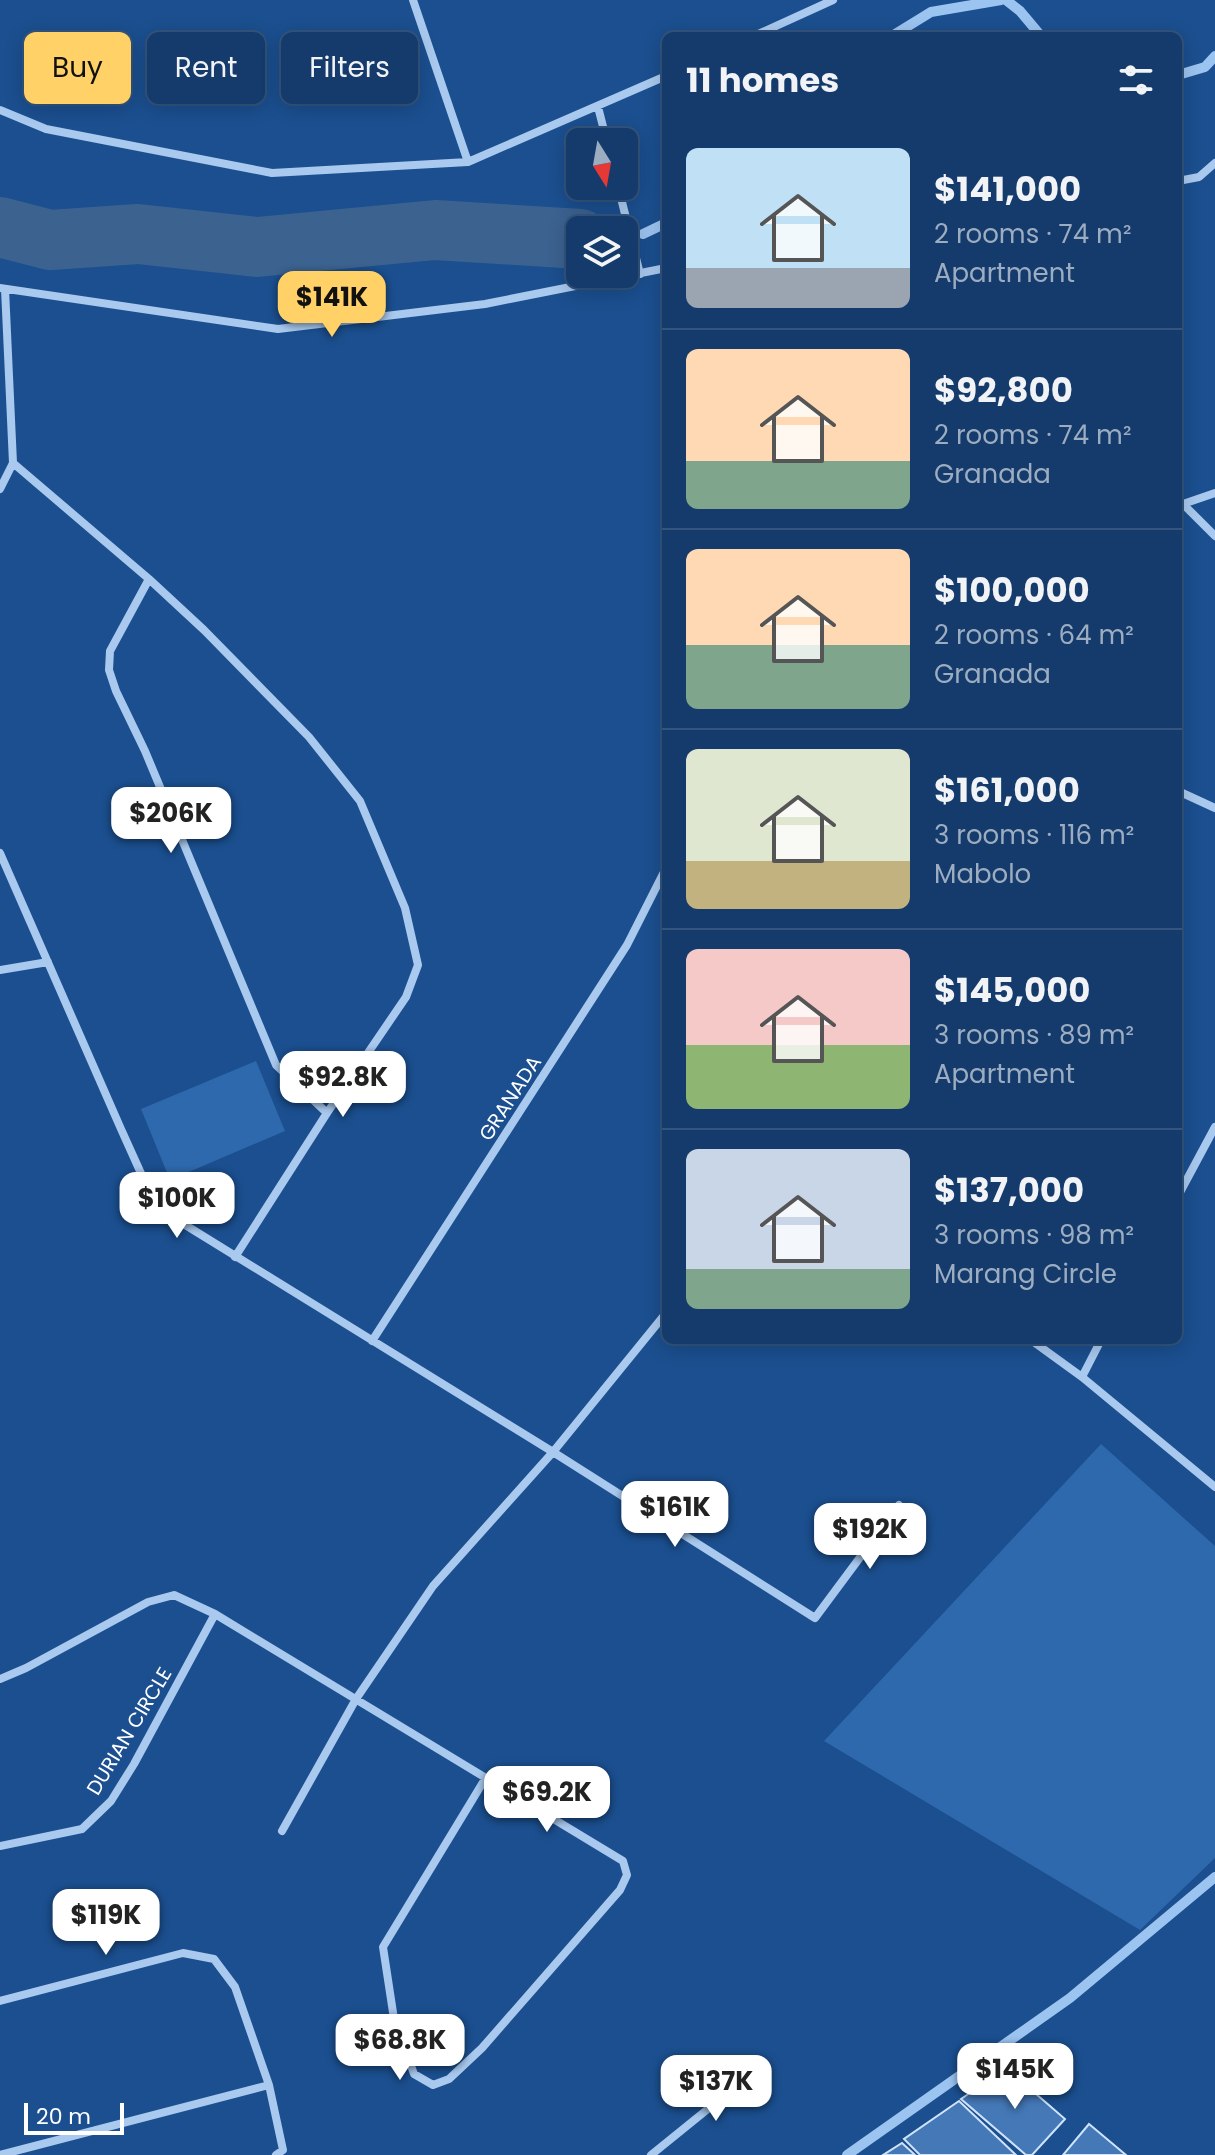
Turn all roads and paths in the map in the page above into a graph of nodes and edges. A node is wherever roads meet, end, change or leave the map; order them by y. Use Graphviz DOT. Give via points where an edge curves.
graph roads {
  1 [pos="413,0"];
  2 [pos="833,0"];
  3 [pos="763,32"];
  4 [pos="662,78"];
  5 [pos="598,107"];
  6 [pos="0,110"];
  7 [pos="603,128"];
  8 [pos="468,162"];
  9 [pos="1215,163"];
  10 [pos="1182,180"];
  11 [pos="622,200"];
  12 [pos="662,269"];
  13 [pos="640,274"];
  14 [pos="2,288"];
  15 [pos="13,463"];
  16 [pos="0,489"];
  17 [pos="1215,493"];
  18 [pos="1182,505"];
  19 [pos="1182,508"];
  20 [pos="1215,536"];
  21 [pos="149,579"];
  22 [pos="1182,793"];
  23 [pos="1215,808"];
  24 [pos="0,853"];
  25 [pos="662,876"];
  26 [pos="48,962"];
  27 [pos="0,970"];
  28 [pos="327,1113"];
  29 [pos="1215,1127"];
  30 [pos="1182,1189"];
  31 [pos="235,1257"];
  32 [pos="662,1318"];
  33 [pos="372,1341"];
  34 [pos="1037,1344"];
  35 [pos="1099,1344"];
  36 [pos="1082,1377"];
  37 [pos="553,1452"];
  38 [pos="1215,1487"];
  39 [pos="899,1505"];
  40 [pos="215,1614"];
  41 [pos="0,1679"];
  42 [pos="356,1699"];
  43 [pos="485,1779"];
  44 [pos="282,1831"];
  45 [pos="0,1846"];
  46 [pos="0,2001"];
  47 [pos="761,2066"];
  48 [pos="269,2085"];
  49 [pos="0,2155"];
  50 [pos="276,2155"];
  51 [pos="651,2155"];
  1 -- 8 [label="street"];
  2 -- 3 [label="street"];
  4 -- 5 [label="street"];
  5 -- 7 [label="street"];
  5 -- 8 [label="street"];
  6 -- 8 [label="street" via="46,129 272,173"];
  9 -- 10 [label="street" via="1199,177"];
  11 -- 13 [label="street"];
  12 -- 13 [label="street"];
  13 -- 14 [label="street" via="485,304 278,329"];
  14 -- 15 [label="street"];
  15 -- 16 [label="street"];
  15 -- 21 [label="street"];
  17 -- 18 [label="street"];
  19 -- 20 [label="street"];
  21 -- 28 [label="street" via="110,651 109,670 276,1065"];
  21 -- 28 [label="street" via="309,737 360,801 405,908 418,965 406,997"];
  22 -- 23 [label="street"];
  24 -- 26 [label="street"];
  25 -- 33 [label="street, GRANADA" via="627,945"];
  26 -- 27 [label="street"];
  26 -- 31 [label="street" via="153,1200"];
  28 -- 31 [label="street"];
  29 -- 30 [label="street"];
  31 -- 33 [label="street"];
  32 -- 37 [label="street"];
  33 -- 37 [label="street"];
  34 -- 36 [label="street"];
  35 -- 36 [label="street"];
  36 -- 38 [label="street"];
  37 -- 39 [label="street" via="815,1618"];
  37 -- 42 [label="street" via="433,1586"];
  40 -- 41 [label="street" via="174,1595 148,1602"];
  40 -- 42 [label="street"];
  40 -- 45 [label="street, DURIAN CIRCLE" via="111,1801 82,1829"];
  42 -- 43 [label="street"];
  42 -- 44 [label="street"];
  43 -- 43 [label="street" via="383,1947 394,2019 414,2074 433,2085 449,2079 471,2059 620,1890 627,1875 623,1861"];
  46 -- 48 [label="street" via="183,1953 214,1959 235,1987"];
  47 -- 51 [label="street"];
  48 -- 49 [label="street"];
  48 -- 50 [label="street" via="283,2150"];
}
